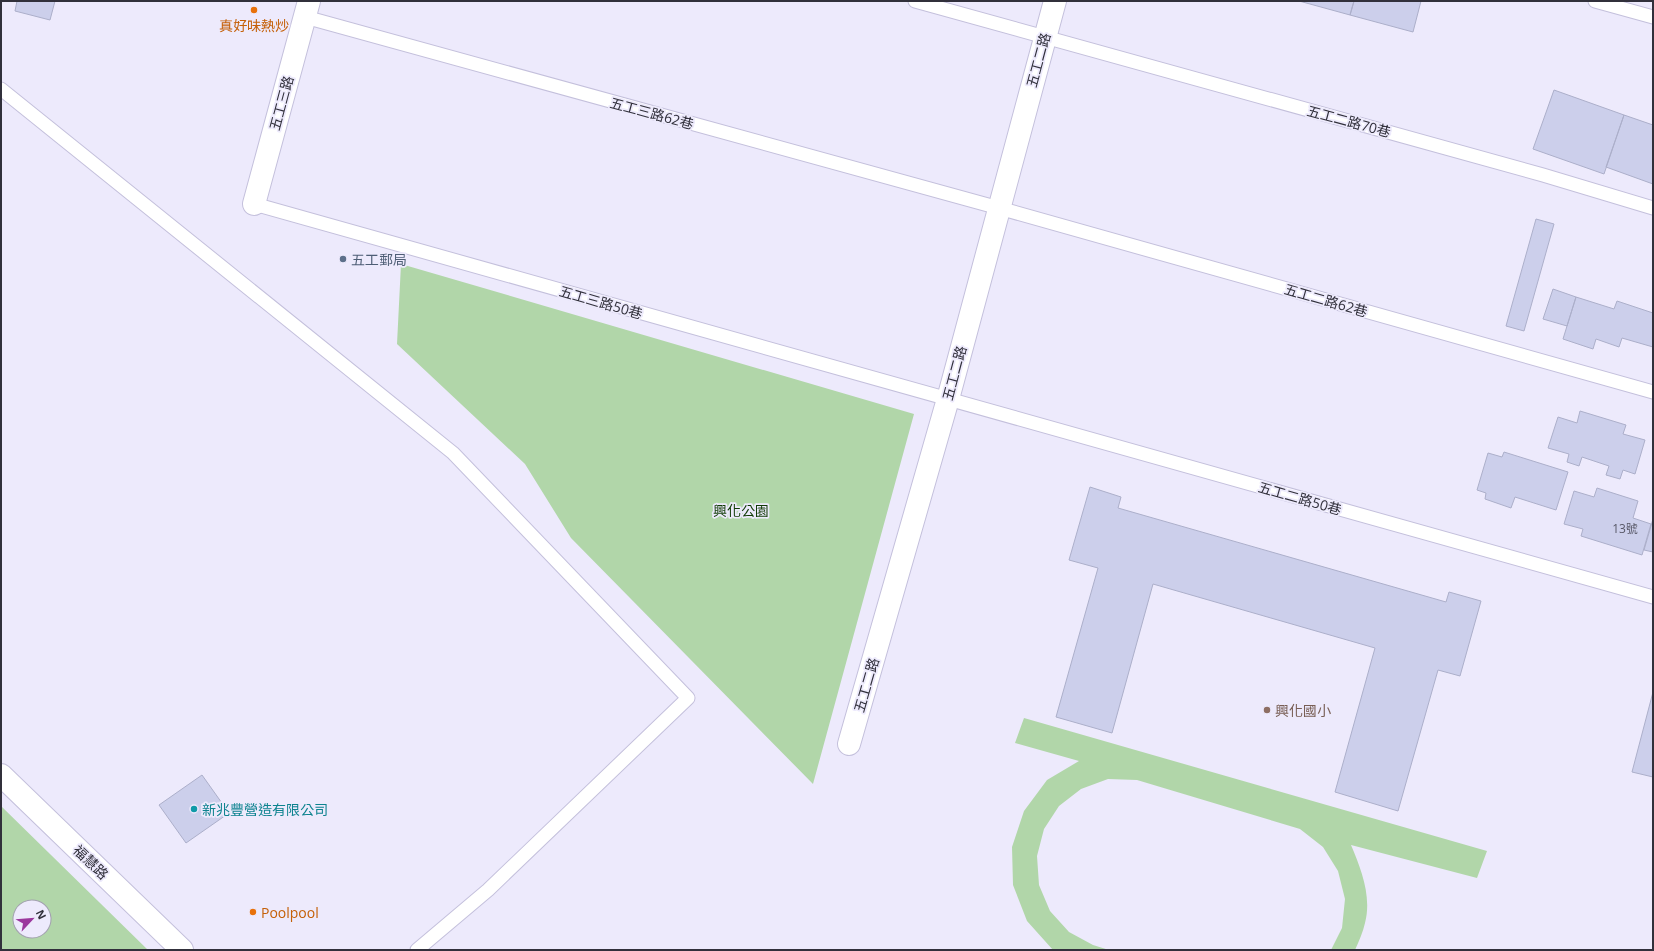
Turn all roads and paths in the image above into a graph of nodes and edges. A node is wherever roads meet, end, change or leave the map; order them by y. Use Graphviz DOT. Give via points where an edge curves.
graph roads {
  1 [pos="915,1"];
  2 [pos="1055,1"];
  3 [pos="1595,1"];
  4 [pos="307,9"];
  5 [pos="1653,17"];
  6 [pos="1044,37"];
  7 [pos="1,89"];
  8 [pos="254,204"];
  9 [pos="999,208"];
  10 [pos="1653,208"];
  11 [pos="1653,392"];
  12 [pos="948,399"];
  13 [pos="1653,597"];
  14 [pos="849,744"];
  15 [pos="1,775"];
  16 [pos="182,950"];
  17 [pos="417,950"];
  1 -- 6 [label="lane, 五工二路70巷"];
  2 -- 6 [label="street, 五工二路"];
  3 -- 5 [label="lane"];
  4 -- 8 [label="street, 五工三路"];
  4 -- 9 [label="lane, 五工三路62巷"];
  6 -- 9 [label="street, 五工二路"];
  6 -- 10 [label="lane, 五工二路70巷"];
  7 -- 17 [label="lane" via="452,453 688,698 488,890"];
  8 -- 12 [label="lane, 五工三路50巷"];
  9 -- 11 [label="lane, 五工二路62巷"];
  9 -- 12 [label="street, 五工二路"];
  12 -- 13 [label="lane, 五工二路50巷"];
  12 -- 14 [label="street, 五工二路"];
  15 -- 16 [label="street, 福慧路"];
}
